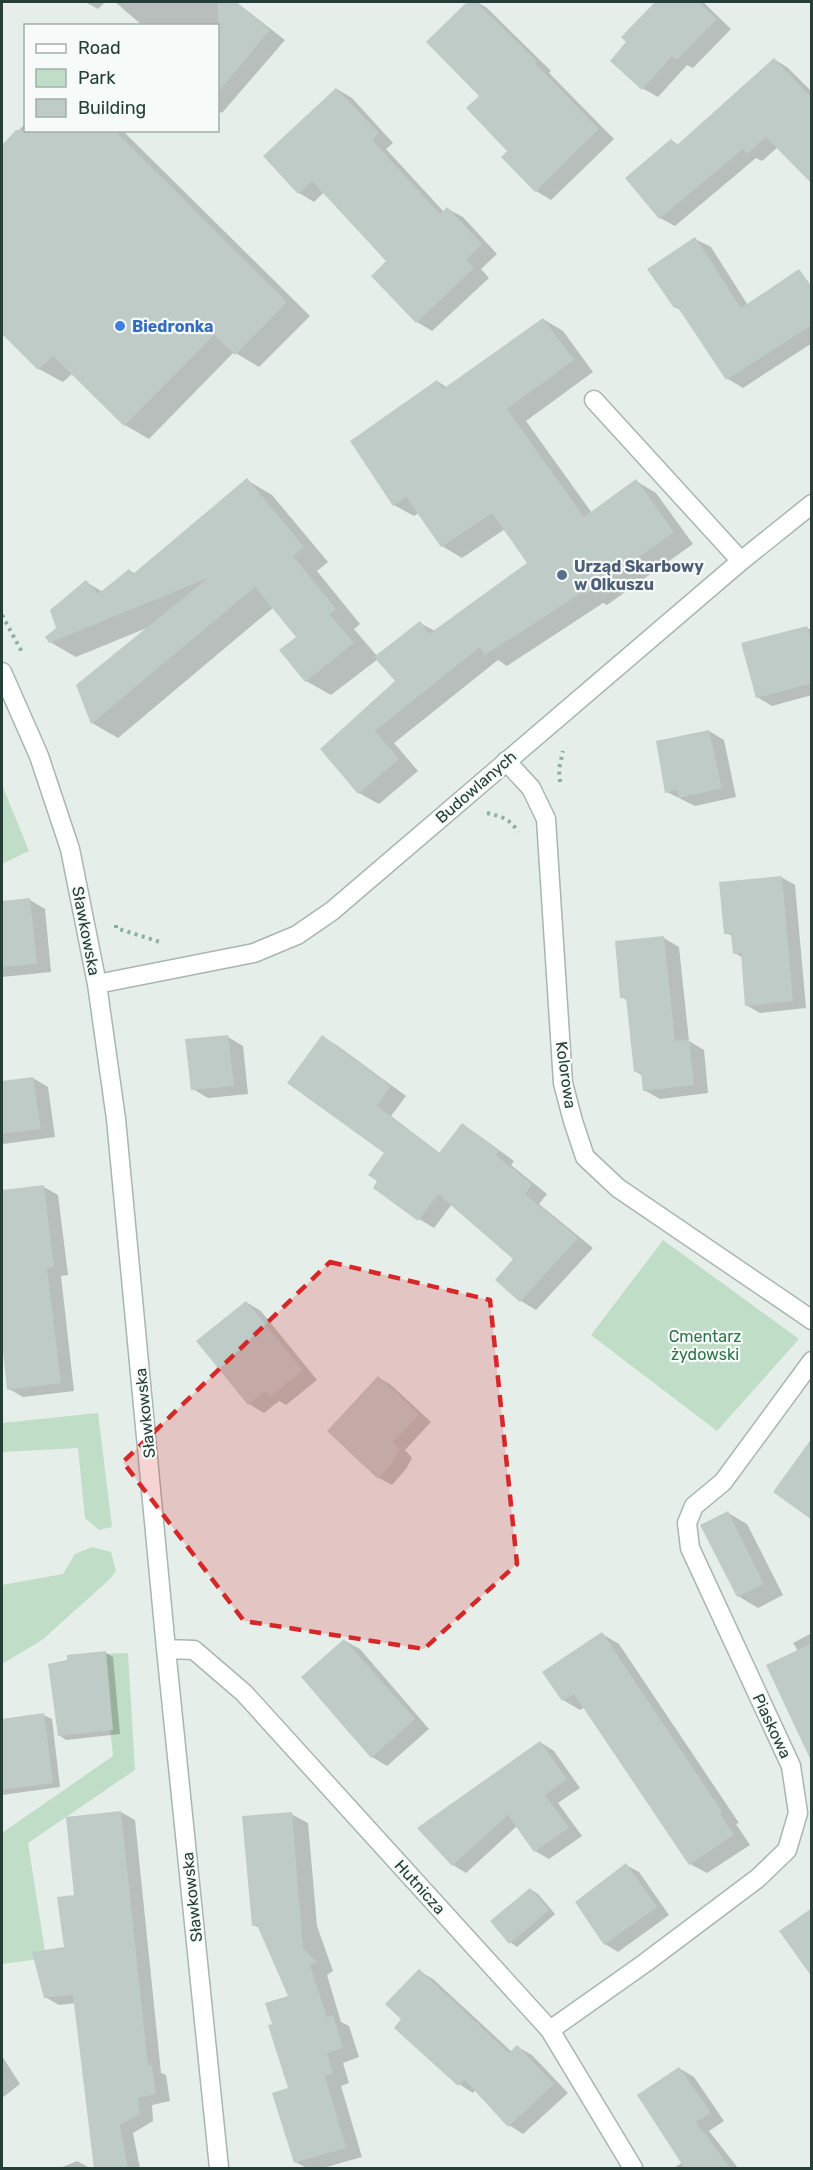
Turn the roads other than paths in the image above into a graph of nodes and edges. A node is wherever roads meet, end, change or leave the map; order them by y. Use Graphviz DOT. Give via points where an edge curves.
graph roads {
  1 [pos="594,400"];
  2 [pos="812,504"];
  3 [pos="741,561"];
  4 [pos="2,672"];
  5 [pos="506,761"];
  6 [pos="97,984"];
  7 [pos="812,1320"];
  8 [pos="812,1360"];
  9 [pos="166,1649"];
  10 [pos="550,2030"];
  11 [pos="219,2169"];
  12 [pos="633,2169"];
  1 -- 3 [label="street"];
  2 -- 3 [label="street, Budowlanych"];
  3 -- 5 [label="street, Budowlanych"];
  4 -- 6 [label="street, Sławkowska" via="39,756 70,849"];
  5 -- 6 [label="street, Budowlanych" via="376,875 297,935 254,953"];
  5 -- 7 [label="street, Kolorowa" via="531,788 546,819 563,1083 585,1157 618,1188"];
  6 -- 9 [label="street, Sławkowska" via="116,1119"];
  8 -- 10 [label="street, Piaskowa" via="723,1482 694,1506 687,1523 690,1548 791,1766 798,1813 786,1850 758,1878"];
  9 -- 10 [label="street, Hutnicza" via="194,1650 244,1693"];
  9 -- 11 [label="street, Sławkowska"];
  10 -- 12 [label="street, Hutnicza"];
}
